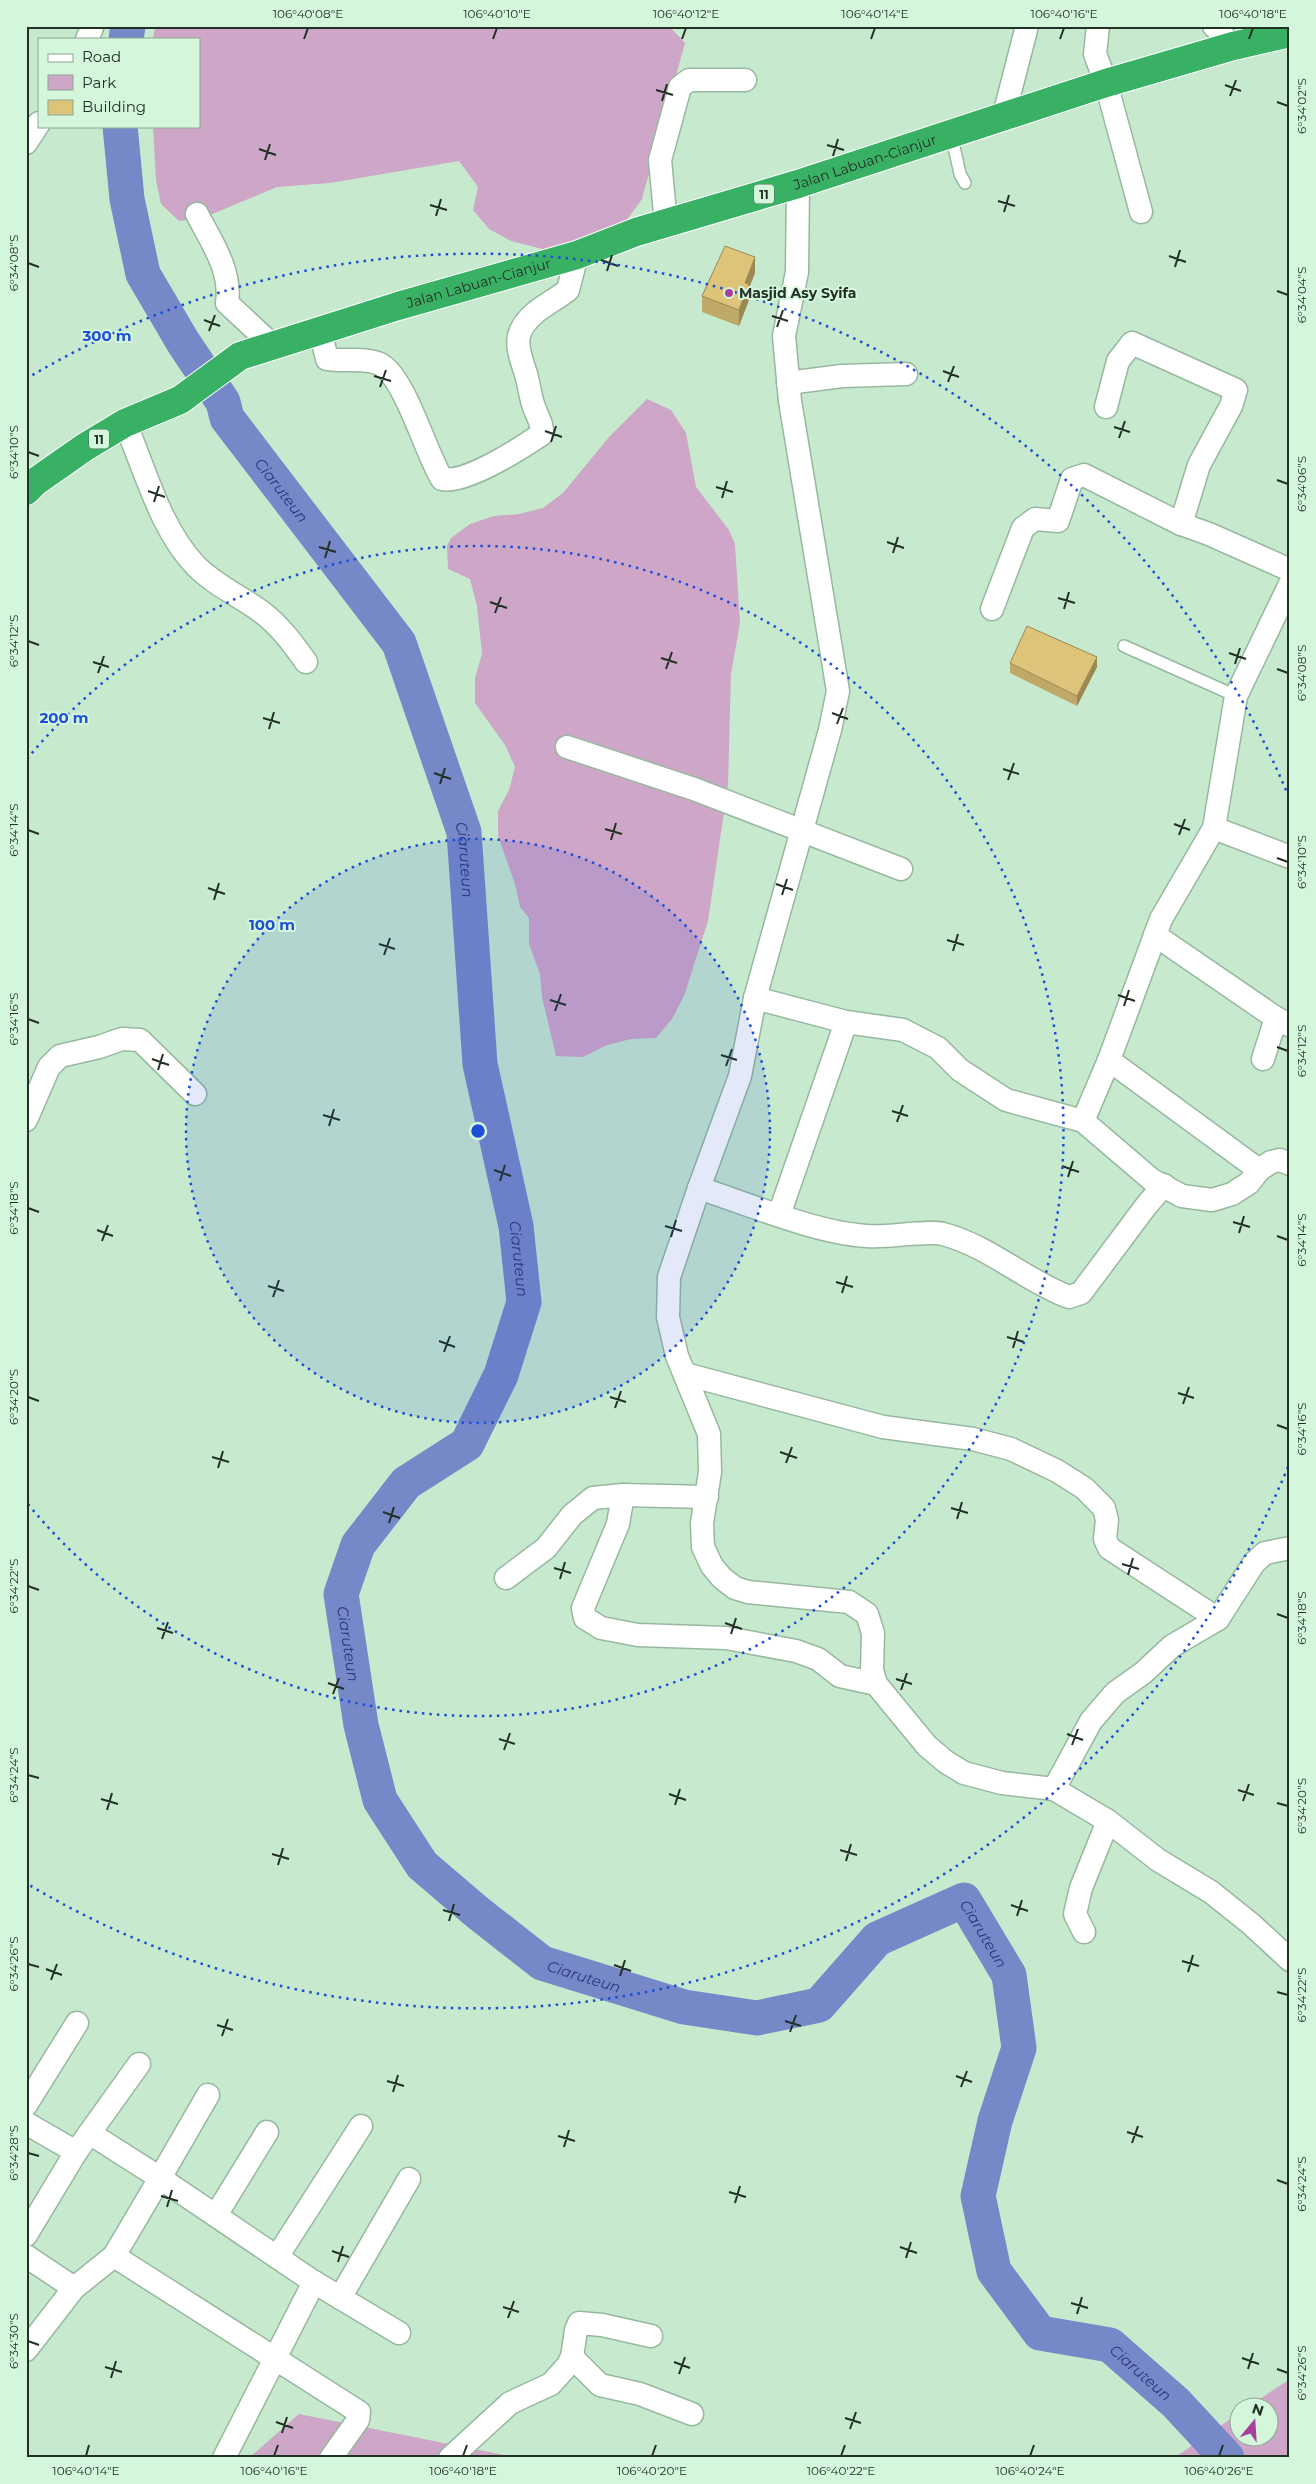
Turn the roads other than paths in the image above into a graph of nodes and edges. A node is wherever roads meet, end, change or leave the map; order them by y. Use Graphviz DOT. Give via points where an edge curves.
graph roads {
  1 [pos="1027,26"];
  2 [pos="1098,26"];
  3 [pos="1214,26"];
  4 [pos="1290,34"];
  5 [pos="1233,46"];
  6 [pos="745,80"];
  7 [pos="1106,83"];
  8 [pos="1004,115"];
  9 [pos="38,125"];
  10 [pos="952,133"];
  11 [pos="26,143"];
  12 [pos="964,183"];
  13 [pos="798,184"];
  14 [pos="1141,212"];
  15 [pos="197,214"];
  16 [pos="666,224"];
  17 [pos="577,255"];
  18 [pos="320,330"];
  19 [pos="272,345"];
  20 [pos="906,374"];
  21 [pos="788,383"];
  22 [pos="1106,407"];
  23 [pos="125,423"];
  24 [pos="26,491"];
  25 [pos="1181,524"];
  26 [pos="1290,570"];
  27 [pos="1290,584"];
  28 [pos="992,609"];
  29 [pos="1124,646"];
  30 [pos="306,662"];
  31 [pos="1236,696"];
  32 [pos="567,747"];
  33 [pos="1214,828"];
  34 [pos="802,829"];
  35 [pos="1290,857"];
  36 [pos="901,868"];
  37 [pos="1155,935"];
  38 [pos="755,998"];
  39 [pos="846,1022"];
  40 [pos="1283,1022"];
  41 [pos="1263,1059"];
  42 [pos="1108,1060"];
  43 [pos="195,1094"];
  44 [pos="26,1120"];
  45 [pos="1083,1121"];
  46 [pos="1290,1164"];
  47 [pos="1259,1170"];
  48 [pos="1164,1185"];
  49 [pos="699,1188"];
  50 [pos="779,1215"];
  51 [pos="685,1374"];
  52 [pos="623,1495"];
  53 [pos="707,1497"];
  54 [pos="1290,1548"];
  55 [pos="506,1578"];
  56 [pos="1218,1619"];
  57 [pos="876,1684"];
  58 [pos="1054,1789"];
  59 [pos="1108,1821"];
  60 [pos="1084,1932"];
  61 [pos="1290,1960"];
  62 [pos="77,2023"];
  63 [pos="139,2064"];
  64 [pos="208,2095"];
  65 [pos="26,2105"];
  66 [pos="26,2124"];
  67 [pos="361,2126"];
  68 [pos="267,2132"];
  69 [pos="91,2134"];
  70 [pos="76,2152"];
  71 [pos="160,2178"];
  72 [pos="409,2179"];
  73 [pos="216,2215"];
  74 [pos="26,2235"];
  75 [pos="26,2256"];
  76 [pos="114,2256"];
  77 [pos="277,2257"];
  78 [pos="314,2282"];
  79 [pos="74,2288"];
  80 [pos="340,2298"];
  81 [pos="400,2333"];
  82 [pos="651,2336"];
  83 [pos="26,2350"];
  84 [pos="572,2357"];
  85 [pos="275,2361"];
  86 [pos="692,2414"];
  87 [pos="224,2458"];
  88 [pos="331,2458"];
  89 [pos="450,2458"];
  1 -- 8 [label="street"];
  2 -- 7 [label="street" via="1095,54"];
  3 -- 5 [label="street"];
  4 -- 5 [label="highway, Jalan Labuan-Cianjur / 11"];
  5 -- 7 [label="highway, Jalan Labuan-Cianjur / 11"];
  6 -- 16 [label="street" via="689,80 680,87 660,160"];
  7 -- 8 [label="highway, Jalan Labuan-Cianjur / 11"];
  7 -- 14 [label="street"];
  8 -- 10 [label="highway, Jalan Labuan-Cianjur / 11"];
  9 -- 11 [label="street"];
  10 -- 12 [label="lane"];
  10 -- 13 [label="highway, Jalan Labuan-Cianjur / 11"];
  13 -- 16 [label="highway, Jalan Labuan-Cianjur / 11"];
  13 -- 21 [label="street" via="798,272 784,336"];
  15 -- 19 [label="street" via="219,257 230,288 227,303"];
  16 -- 17 [label="highway, Jalan Labuan-Cianjur / 11"];
  17 -- 18 [label="highway, Jalan Labuan-Cianjur / 11"];
  17 -- 18 [label="street" via="568,290 536,312 518,335 518,352 542,434 514,452 463,476 442,479 410,408 382,365 369,361 327,359"];
  18 -- 19 [label="highway, Jalan Labuan-Cianjur / 11"];
  19 -- 23 [label="highway, Jalan Labuan-Cianjur / 11" via="240,356 180,400"];
  20 -- 21 [label="street" via="842,376"];
  21 -- 34 [label="street" via="838,691"];
  22 -- 25 [label="street" via="1118,361 1132,343 1236,390 1231,406 1199,464"];
  23 -- 24 [label="highway, 11" via="85,447"];
  23 -- 30 [label="street" via="158,508 180,547 196,567 264,613"];
  25 -- 26 [label="street"];
  25 -- 28 [label="street" via="1084,475 1072,479 1058,521 1035,519 1023,528"];
  27 -- 31 [label="street"];
  29 -- 31 [label="lane"];
  31 -- 33 [label="street"];
  32 -- 34 [label="street"];
  33 -- 35 [label="street"];
  33 -- 37 [label="street"];
  34 -- 36 [label="street"];
  34 -- 38 [label="street"];
  37 -- 40 [label="street"];
  37 -- 42 [label="street"];
  38 -- 39 [label="street"];
  38 -- 49 [label="street" via="740,1076"];
  39 -- 45 [label="street" via="903,1030 938,1048 960,1070 1006,1100"];
  39 -- 50 [label="street"];
  40 -- 41 [label="street"];
  42 -- 45 [label="street"];
  42 -- 47 [label="street"];
  43 -- 44 [label="street" via="140,1040 122,1039 60,1056 49,1067"];
  45 -- 48 [label="street" via="1152,1180"];
  46 -- 47 [label="street" via="1280,1160"];
  47 -- 48 [label="street" via="1249,1183 1232,1194 1212,1200 1182,1196"];
  48 -- 50 [label="street" via="1081,1293 1069,1298 966,1243 942,1234 866,1236"];
  49 -- 50 [label="street"];
  49 -- 51 [label="street" via="669,1277 668,1317 677,1356"];
  51 -- 53 [label="street" via="709,1434"];
  51 -- 56 [label="street" via="883,1427 973,1439 1011,1449 1084,1488 1104,1508 1107,1520 1105,1539 1109,1548"];
  52 -- 53 [label="street"];
  52 -- 55 [label="street" via="593,1498 572,1515 546,1548"];
  52 -- 57 [label="street" via="618,1524 583,1608 585,1618 601,1628 638,1635 726,1638 796,1651 818,1659 840,1676"];
  53 -- 57 [label="street" via="702,1523 703,1547 722,1578 735,1588 748,1592 849,1602 856,1606 867,1614 873,1632 872,1670"];
  54 -- 56 [label="street" via="1265,1553 1259,1558"];
  56 -- 58 [label="street" via="1172,1646 1115,1693 1091,1721"];
  57 -- 58 [label="street" via="927,1746 964,1773 1002,1783"];
  58 -- 59 [label="street"];
  59 -- 60 [label="street" via="1081,1888 1075,1914"];
  59 -- 61 [label="street" via="1158,1860 1211,1892"];
  62 -- 65 [label="street"];
  63 -- 69 [label="street"];
  64 -- 71 [label="street"];
  66 -- 70 [label="street"];
  67 -- 77 [label="street"];
  68 -- 73 [label="street"];
  69 -- 70 [label="street"];
  69 -- 71 [label="street"];
  70 -- 74 [label="street"];
  71 -- 73 [label="street"];
  71 -- 76 [label="street"];
  72 -- 80 [label="street"];
  73 -- 77 [label="street"];
  75 -- 79 [label="street"];
  76 -- 79 [label="street"];
  76 -- 85 [label="street"];
  77 -- 78 [label="street"];
  78 -- 80 [label="street"];
  78 -- 85 [label="street"];
  79 -- 83 [label="street"];
  80 -- 81 [label="street"];
  82 -- 84 [label="street" via="579,2323"];
  84 -- 86 [label="street" via="600,2385 640,2394"];
  84 -- 89 [label="street" via="551,2384 510,2403"];
  85 -- 87 [label="street"];
  85 -- 88 [label="street" via="359,2412 358,2420"];
}
